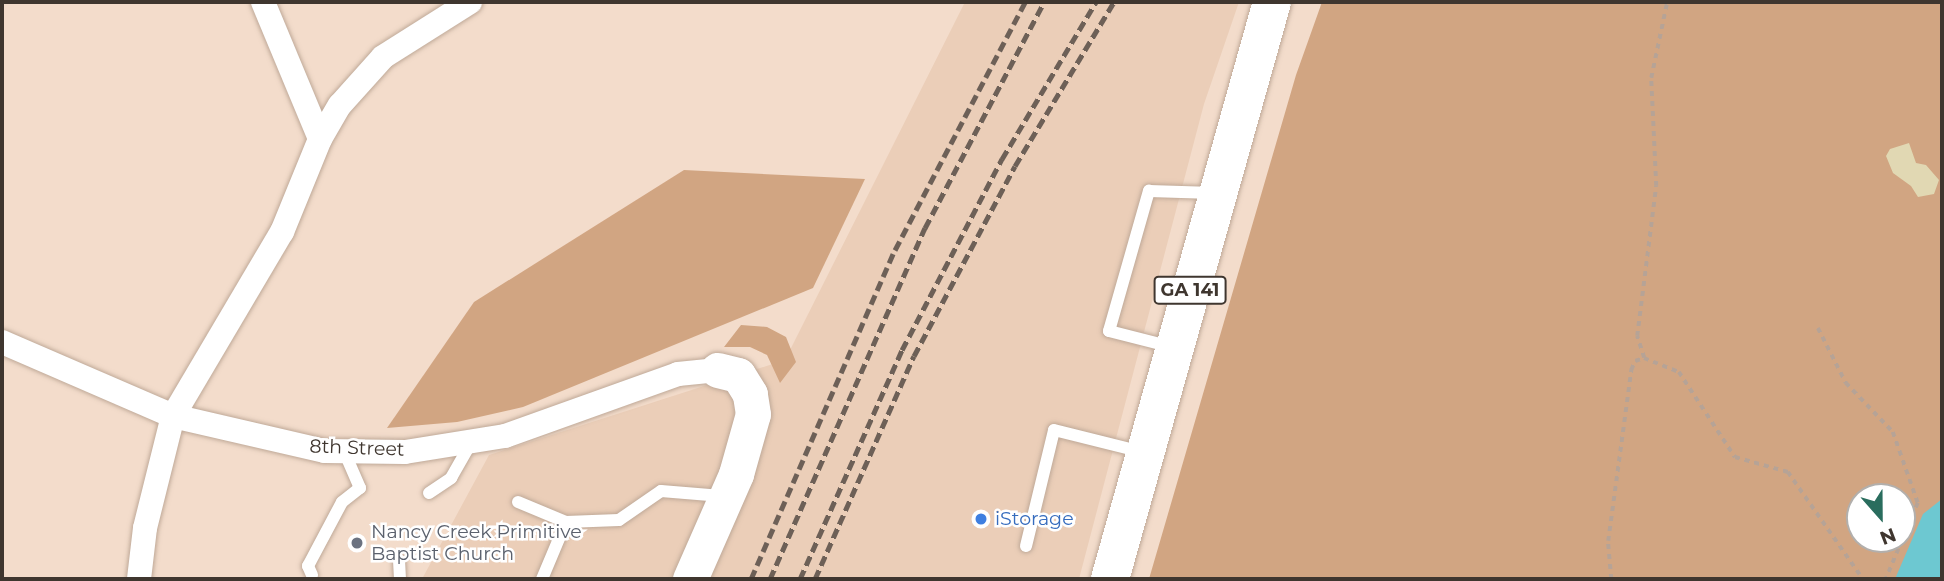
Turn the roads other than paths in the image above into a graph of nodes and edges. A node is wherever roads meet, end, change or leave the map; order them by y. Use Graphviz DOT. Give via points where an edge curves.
graph roads {
  1 [pos="263,2"];
  2 [pos="470,2"];
  3 [pos="1272,2"];
  4 [pos="320,139"];
  5 [pos="1217,194"];
  6 [pos="2,342"];
  7 [pos="1172,347"];
  8 [pos="718,370"];
  9 [pos="173,416"];
  10 [pos="471,442"];
  11 [pos="344,451"];
  12 [pos="1144,452"];
  13 [pos="429,494"];
  14 [pos="726,497"];
  15 [pos="518,502"];
  16 [pos="566,522"];
  17 [pos="1026,546"];
  18 [pos="399,560"];
  19 [pos="312,575"];
  20 [pos="139,579"];
  21 [pos="400,579"];
  22 [pos="542,579"];
  23 [pos="690,579"];
  24 [pos="1110,579"];
  1 -- 4 [label="street"];
  2 -- 4 [label="street" via="383,57 340,105"];
  3 -- 5 [label="highway, GA 141"];
  4 -- 9 [label="street" via="282,232"];
  5 -- 7 [label="highway, GA 141"];
  5 -- 7 [label="lane" via="1149,191 1109,331"];
  6 -- 9 [label="street, 8th Street"];
  7 -- 12 [label="highway, GA 141"];
  8 -- 10 [label="street, 8th Street" via="678,374 552,421"];
  8 -- 14 [label="street" via="738,375 750,394 753,414"];
  9 -- 11 [label="street, 8th Street" via="249,437"];
  9 -- 20 [label="street" via="145,528"];
  10 -- 11 [label="street, 8th Street" via="405,452"];
  10 -- 13 [label="lane" via="450,478"];
  11 -- 19 [label="lane" via="360,488 342,502 308,566"];
  12 -- 17 [label="lane" via="1055,430"];
  12 -- 24 [label="highway, GA 141"];
  14 -- 16 [label="lane" via="661,491 619,520"];
  14 -- 23 [label="street"];
  15 -- 16 [label="lane"];
  16 -- 22 [label="lane"];
  18 -- 21 [label="lane"];
}
